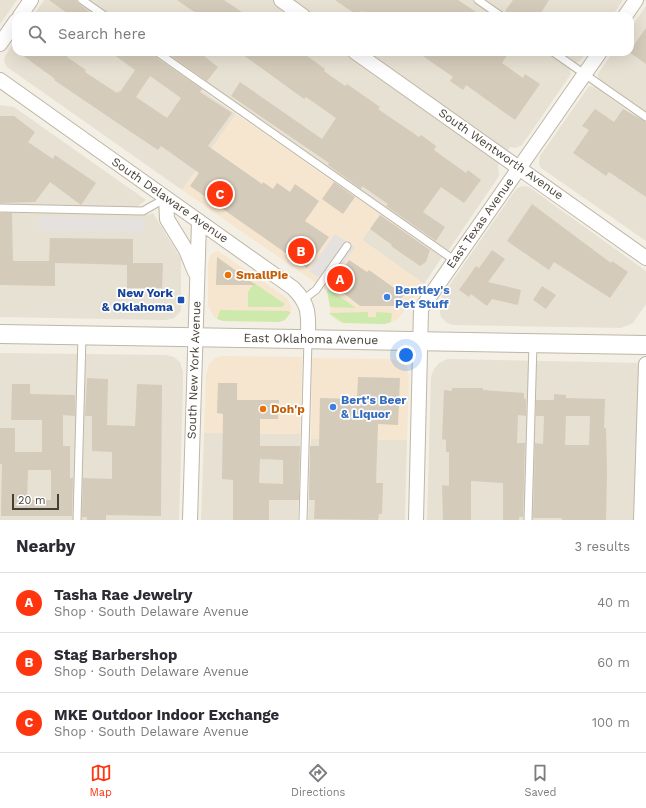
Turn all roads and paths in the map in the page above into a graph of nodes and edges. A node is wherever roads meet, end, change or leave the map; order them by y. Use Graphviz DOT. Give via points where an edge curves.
graph roads {
  1 [pos="31,0"];
  2 [pos="82,0"];
  3 [pos="281,0"];
  4 [pos="478,0"];
  5 [pos="636,0"];
  6 [pos="23,12"];
  7 [pos="99,12"];
  8 [pos="298,12"];
  9 [pos="495,12"];
  10 [pos="628,12"];
  11 [pos="12,27"];
  12 [pos="0,44"];
  13 [pos="163,56"];
  14 [pos="361,56"];
  15 [pos="559,56"];
  16 [pos="597,56"];
  17 [pos="584,74"];
  18 [pos="0,80"];
  19 [pos="646,117"];
  20 [pos="520,167"];
  21 [pos="166,198"];
  22 [pos="0,208"];
  23 [pos="199,221"];
  24 [pos="347,246"];
  25 [pos="646,258"];
  26 [pos="454,260"];
  27 [pos="196,276"];
  28 [pos="304,298"];
  29 [pos="0,334"];
  30 [pos="82,336"];
  31 [pos="195,337"];
  32 [pos="308,339"];
  33 [pos="420,341"];
  34 [pos="533,343"];
  35 [pos="646,345"];
  36 [pos="646,364"];
  37 [pos="77,520"];
  38 [pos="190,520"];
  39 [pos="303,520"];
  40 [pos="416,520"];
  41 [pos="528,520"];
  42 [pos="642,520"];
  1 -- 6 [label="street"];
  2 -- 7 [label="lane"];
  3 -- 8 [label="street"];
  4 -- 9 [label="lane"];
  5 -- 10 [label="street"];
  11 -- 12 [label="street"];
  13 -- 26 [label="lane"];
  14 -- 20 [label="street, South Wentworth Avenue"];
  15 -- 17 [label="lane"];
  16 -- 17 [label="street, East Texas Avenue"];
  17 -- 19 [label="lane"];
  17 -- 20 [label="street, East Texas Avenue"];
  18 -- 21 [label="street, South Delaware Avenue"];
  20 -- 25 [label="street, South Wentworth Avenue"];
  20 -- 26 [label="street, East Texas Avenue"];
  21 -- 22 [label="lane" via="143,210"];
  21 -- 23 [label="street, South Delaware Avenue"];
  21 -- 27 [label="street" via="167,219 186,250"];
  23 -- 27 [label="street, South New York Avenue"];
  23 -- 28 [label="street, South Delaware Avenue"];
  24 -- 28 [label="lane" via="316,290"];
  26 -- 33 [label="street, East Texas Avenue" via="421,309"];
  27 -- 31 [label="street, South New York Avenue"];
  28 -- 32 [label="street" via="308,310"];
  29 -- 30 [label="street, East Oklahoma Avenue"];
  30 -- 31 [label="street, East Oklahoma Avenue"];
  30 -- 37 [label="lane"];
  31 -- 32 [label="street, East Oklahoma Avenue"];
  31 -- 38 [label="street, South New York Avenue"];
  32 -- 33 [label="street, East Oklahoma Avenue"];
  32 -- 39 [label="lane"];
  33 -- 34 [label="street, East Oklahoma Avenue"];
  33 -- 40 [label="street"];
  34 -- 35 [label="street, East Oklahoma Avenue"];
  34 -- 41 [label="lane"];
  36 -- 42 [label="street"];
}
